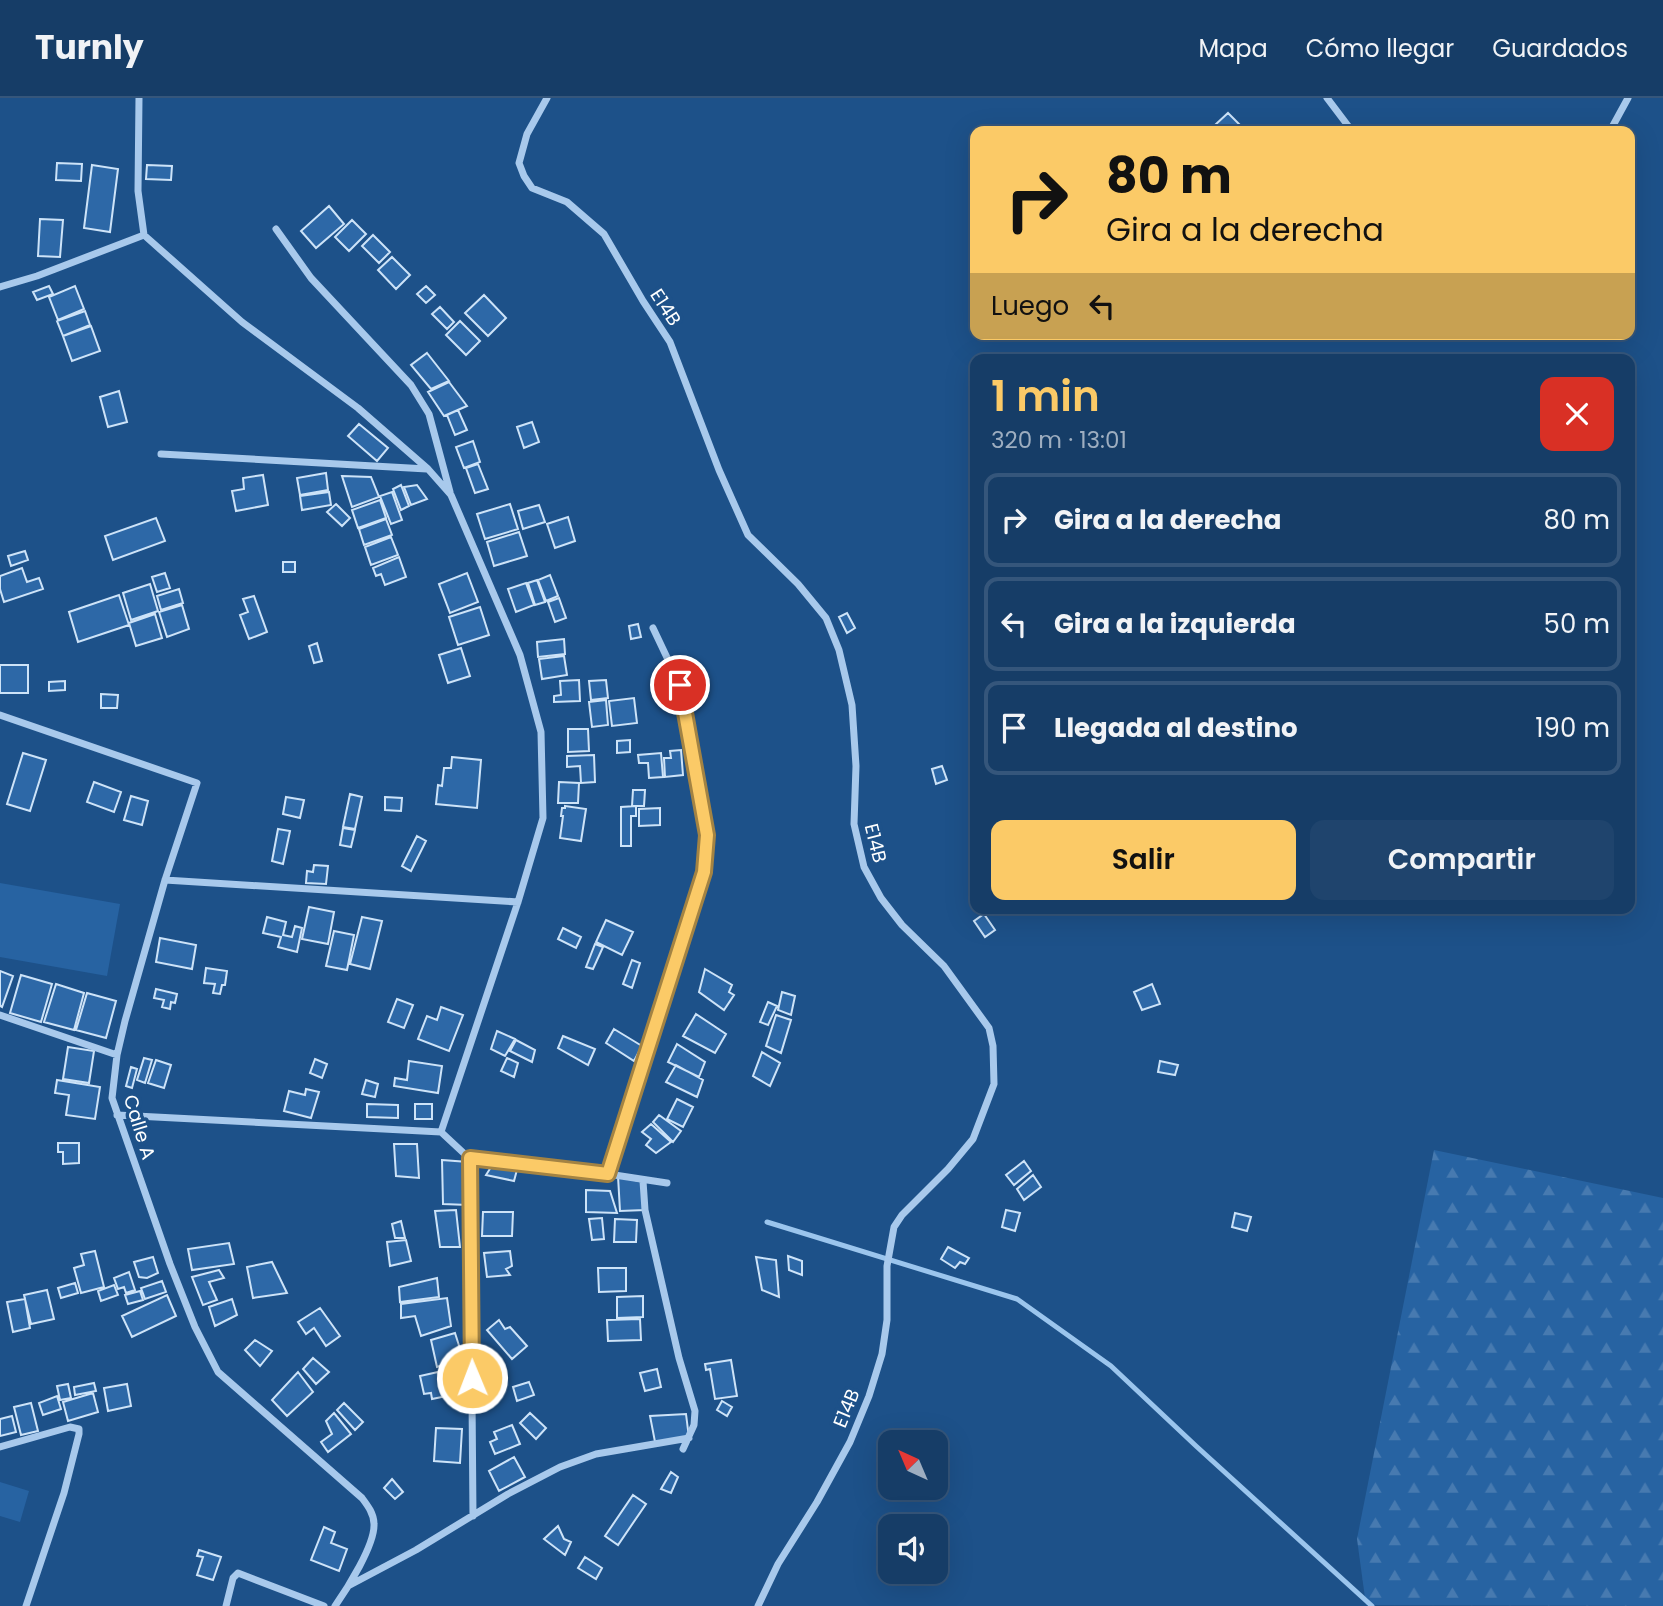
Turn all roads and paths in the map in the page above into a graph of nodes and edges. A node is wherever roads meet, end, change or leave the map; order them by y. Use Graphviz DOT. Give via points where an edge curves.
graph roads {
  1 [pos="139,98"];
  2 [pos="547,98"];
  3 [pos="1327,98"];
  4 [pos="1628,98"];
  5 [pos="1348,126"];
  6 [pos="1613,126"];
  7 [pos="276,229"];
  8 [pos="144,235"];
  9 [pos="0,287"];
  10 [pos="162,454"];
  11 [pos="428,469"];
  12 [pos="452,495"];
  13 [pos="653,628"];
  14 [pos="0,715"];
  15 [pos="165,880"];
  16 [pos="519,902"];
  17 [pos="0,1014"];
  18 [pos="117,1055"];
  19 [pos="117,1115"];
  20 [pos="441,1132"];
  21 [pos="470,1158"];
  22 [pos="608,1174"];
  23 [pos="643,1181"];
  24 [pos="667,1183"];
  25 [pos="689,1438"];
  26 [pos="0,1447"];
  27 [pos="683,1449"];
  28 [pos="473,1516"];
  29 [pos="350,1585"];
  30 [pos="26,1606"];
  31 [pos="226,1606"];
  32 [pos="324,1606"];
  33 [pos="335,1606"];
  34 [pos="758,1606"];
  1 -- 8 [label="street" via="138,191"];
  2 -- 34 [label="street, E14B" via="527,134 519,163 524,176 532,188 567,202 604,234 670,342 748,535 825,618 839,650 852,705 853,824 864,867 881,898 944,966 989,1028 993,1046 994,1084 973,1139 894,1227 882,1354 850,1442 778,1563"];
  3 -- 5 [label="street"];
  4 -- 6 [label="street"];
  7 -- 12 [label="street" via="311,278 411,385 429,414"];
  8 -- 9 [label="street"];
  8 -- 11 [label="street" via="242,321 358,408"];
  10 -- 11 [label="street"];
  11 -- 12 [label="street"];
  12 -- 16 [label="street" via="520,655 541,732 543,818"];
  13 -- 22 [label="street" via="680,685 707,835 704,872"];
  14 -- 15 [label="street, Calle A" via="197,783"];
  15 -- 16 [label="street"];
  15 -- 18 [label="street, Calle A"];
  16 -- 20 [label="street"];
  17 -- 18 [label="street"];
  18 -- 19 [label="street, Calle A" via="112,1098"];
  19 -- 20 [label="street"];
  19 -- 29 [label="street, Calle A" via="170,1264 218,1371 362,1498 372,1514 372,1537"];
  20 -- 21 [label="street"];
  21 -- 22 [label="street"];
  21 -- 28 [label="street"];
  22 -- 23 [label="street"];
  23 -- 24 [label="street"];
  23 -- 25 [label="street" via="645,1210 695,1411"];
  25 -- 27 [label="street"];
  25 -- 28 [label="street" via="596,1454 560,1467"];
  26 -- 30 [label="street" via="70,1427 79,1429 64,1493"];
  28 -- 29 [label="street"];
  29 -- 33 [label="street, Calle A"];
  31 -- 32 [label="street" via="238,1573"];
}
